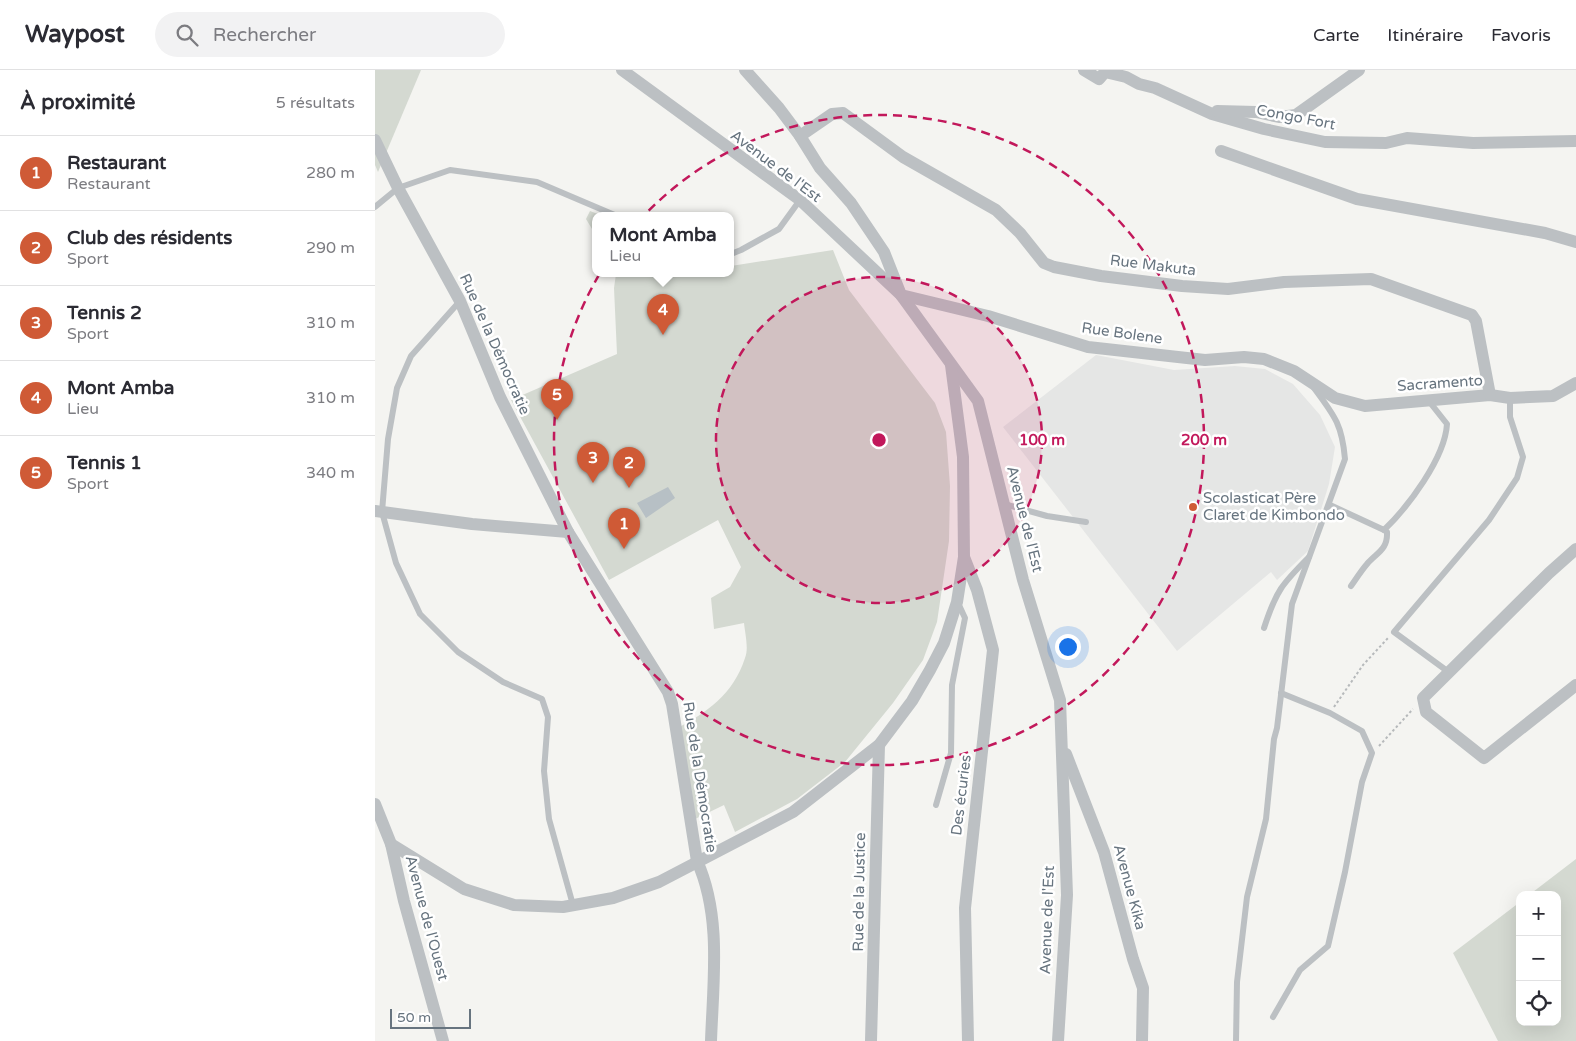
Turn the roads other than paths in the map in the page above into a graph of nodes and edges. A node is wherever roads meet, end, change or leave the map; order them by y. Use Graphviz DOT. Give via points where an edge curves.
graph roads {
  1 [pos="622,70"];
  2 [pos="1084,70"];
  3 [pos="1359,70"];
  4 [pos="749,72"];
  5 [pos="1212,114"];
  6 [pos="800,136"];
  7 [pos="375,140"];
  8 [pos="1576,142"];
  9 [pos="1221,151"];
  10 [pos="398,188"];
  11 [pos="799,200"];
  12 [pos="375,207"];
  13 [pos="608,212"];
  14 [pos="1576,242"];
  15 [pos="734,253"];
  16 [pos="901,295"];
  17 [pos="460,301"];
  18 [pos="951,363"];
  19 [pos="1309,381"];
  20 [pos="1576,383"];
  21 [pos="1490,395"];
  22 [pos="1510,398"];
  23 [pos="1428,399"];
  24 [pos="1004,504"];
  25 [pos="1330,504"];
  26 [pos="379,512"];
  27 [pos="1086,522"];
  28 [pos="1384,530"];
  29 [pos="568,532"];
  30 [pos="1576,549"];
  31 [pos="1311,554"];
  32 [pos="964,557"];
  33 [pos="1351,586"];
  34 [pos="957,602"];
  35 [pos="1265,628"];
  36 [pos="1450,673"];
  37 [pos="1576,685"];
  38 [pos="1281,694"];
  39 [pos="879,745"];
  40 [pos="1063,746"];
  41 [pos="375,804"];
  42 [pos="936,805"];
  43 [pos="391,844"];
  44 [pos="697,861"];
  45 [pos="573,905"];
  46 [pos="1273,1017"];
  47 [pos="443,1041"];
  48 [pos="711,1041"];
  49 [pos="871,1041"];
  50 [pos="968,1041"];
  51 [pos="1058,1041"];
  52 [pos="1143,1041"];
  53 [pos="1237,1041"];
  1 -- 11 [label="street, Avenue de l'Est"];
  2 -- 5 [label="street, Congo Fort" via="1099,79 1105,72 1126,77"];
  3 -- 5 [label="street" via="1296,115 1279,117 1218,110"];
  4 -- 6 [label="street"];
  5 -- 8 [label="street, Congo Fort" via="1325,142 1386,143 1407,138 1473,143"];
  6 -- 16 [label="street" via="820,168 851,203 885,252"];
  6 -- 21 [label="street, Rue Makuta" via="832,114 843,113 903,157 996,210 1044,263 1054,267 1164,284 1228,289 1283,282 1371,279 1472,315 1476,321"];
  7 -- 10 [label="street, Rue de la Démocratie"];
  9 -- 14 [label="street" via="1357,199 1545,233"];
  10 -- 12 [label="lane"];
  10 -- 13 [label="lane" via="447,171 469,173 537,182"];
  10 -- 17 [label="street, Rue de la Démocratie"];
  11 -- 15 [label="lane" via="779,229"];
  11 -- 16 [label="street, Avenue de l'Est"];
  16 -- 18 [label="street, Avenue de l'Est"];
  16 -- 19 [label="street, Rue Bolene" via="988,316 1089,347 1205,360 1264,359"];
  17 -- 26 [label="lane" via="411,356 397,388"];
  17 -- 29 [label="street, Rue de la Démocratie" via="500,398"];
  18 -- 24 [label="street, Avenue de l'Est" via="980,407"];
  18 -- 32 [label="street" via="963,457"];
  19 -- 23 [label="street, Sacramento" via="1335,398 1365,406"];
  19 -- 25 [label="lane" via="1338,422 1343,439 1345,459"];
  20 -- 22 [label="street, Sacramento" via="1553,396"];
  21 -- 22 [label="street, Sacramento"];
  21 -- 23 [label="street, Sacramento"];
  22 -- 36 [label="lane" via="1510,418 1523,457 1517,478 1489,520 1394,632"];
  23 -- 28 [label="lane" via="1447,426 1432,467 1403,511"];
  24 -- 27 [label="lane" via="1047,516"];
  24 -- 40 [label="street, Avenue de l'Est" via="1023,580 1060,700"];
  25 -- 28 [label="lane"];
  25 -- 31 [label="lane"];
  26 -- 29 [label="street"];
  26 -- 45 [label="lane" via="396,563 420,614 458,652 503,682 542,699 549,717 544,771 549,819"];
  28 -- 33 [label="lane" via="1388,538 1383,550 1367,563"];
  29 -- 44 [label="street, Rue de la Démocratie" via="668,692"];
  30 -- 36 [label="street"];
  31 -- 35 [label="lane" via="1282,584"];
  31 -- 38 [label="lane" via="1292,604"];
  32 -- 34 [label="street"];
  32 -- 50 [label="street, Des écuries" via="977,590 993,650 965,908"];
  34 -- 39 [label="street" via="944,643 930,670 912,702"];
  34 -- 42 [label="lane" via="965,618 952,685 951,753"];
  36 -- 37 [label="street" via="1423,698 1426,712 1484,758"];
  38 -- 46 [label="lane" via="1330,713 1362,731 1372,753 1362,782 1328,946 1300,970"];
  38 -- 53 [label="lane" via="1266,819 1247,897 1237,982"];
  39 -- 44 [label="street" via="793,812"];
  39 -- 49 [label="street, Rue de la Justice"];
  40 -- 51 [label="street, Avenue de l'Est" via="1067,895"];
  40 -- 52 [label="street, Avenue Kika" via="1104,852 1143,988"];
  41 -- 43 [label="street, Avenue de l'Ouest"];
  43 -- 45 [label="street" via="464,889 514,905"];
  43 -- 47 [label="street, Avenue de l'Ouest"];
  44 -- 45 [label="street" via="659,882 613,898"];
  44 -- 48 [label="street, Rue de la Démocratie" via="707,883 714,938"];
}
